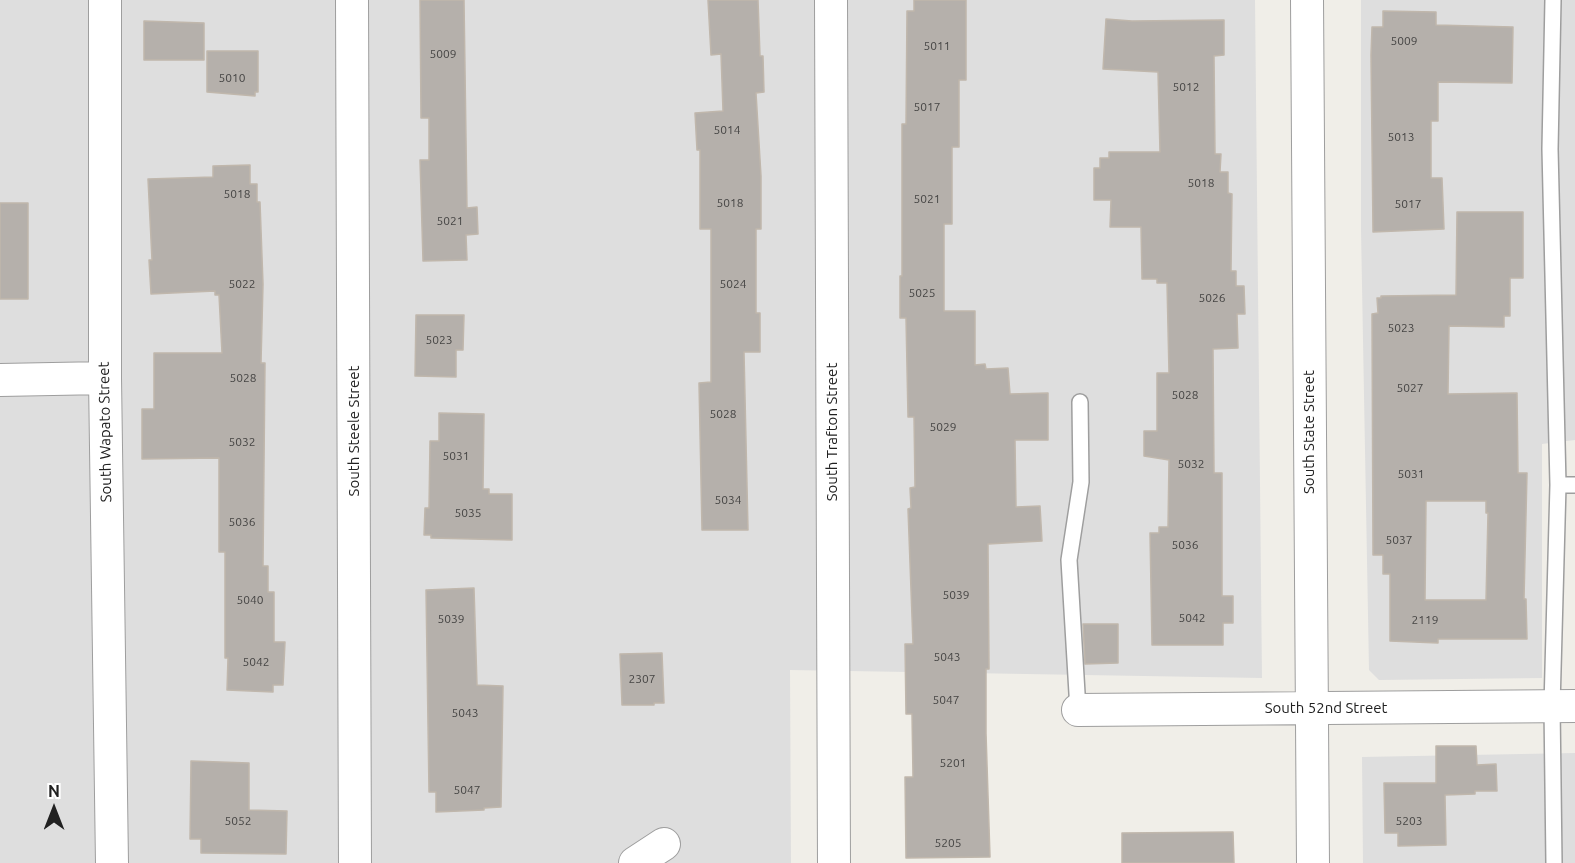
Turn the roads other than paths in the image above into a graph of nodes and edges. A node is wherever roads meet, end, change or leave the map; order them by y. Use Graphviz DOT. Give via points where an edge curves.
graph roads {
  1 [pos="105,0"];
  2 [pos="352,0"];
  3 [pos="831,0"];
  4 [pos="1307,0"];
  5 [pos="1553,0"];
  6 [pos="105,378"];
  7 [pos="0,380"];
  8 [pos="1080,402"];
  9 [pos="1558,485"];
  10 [pos="1575,485"];
  11 [pos="1564,706"];
  12 [pos="1311,708"];
  13 [pos="1078,710"];
  14 [pos="664,844"];
  15 [pos="112,863"];
  16 [pos="355,863"];
  17 [pos="635,863"];
  18 [pos="834,863"];
  19 [pos="1313,863"];
  20 [pos="1554,863"];
  1 -- 6 [label="street, South Wapato Street"];
  2 -- 16 [label="street, South Steele Street"];
  3 -- 18 [label="street, South Trafton Street"];
  4 -- 12 [label="street, South State Street"];
  5 -- 9 [label="lane" via="1550,149"];
  6 -- 7 [label="street"];
  6 -- 15 [label="street, South Wapato Street"];
  8 -- 13 [label="lane" via="1082,482 1069,560"];
  9 -- 10 [label="lane"];
  9 -- 11 [label="lane"];
  11 -- 12 [label="street, South 52nd Street"];
  11 -- 20 [label="lane"];
  12 -- 13 [label="street, South 52nd Street"];
  12 -- 19 [label="street, South State Street"];
  14 -- 17 [label="street"];
}
